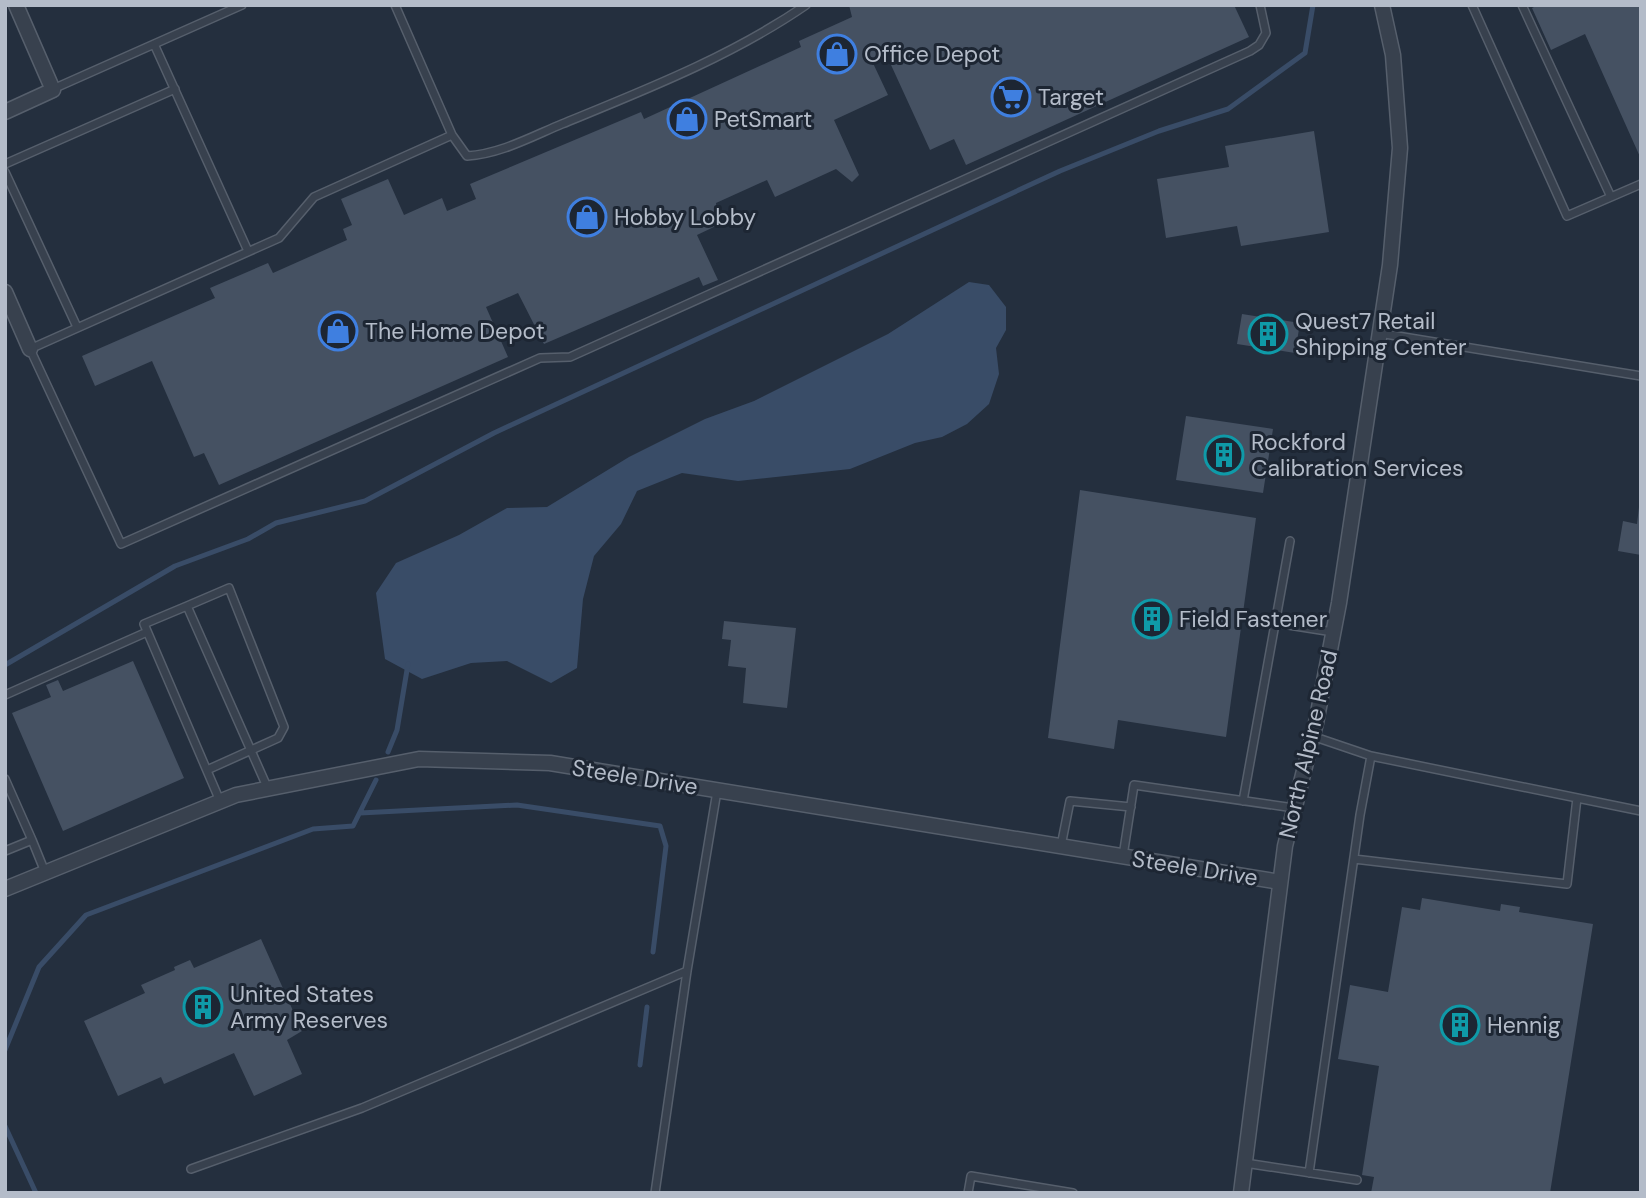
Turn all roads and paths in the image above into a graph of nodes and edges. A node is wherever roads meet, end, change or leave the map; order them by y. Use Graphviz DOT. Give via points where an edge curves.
graph roads {
  1 [pos="16,5"];
  2 [pos="242,5"];
  3 [pos="395,5"];
  4 [pos="806,5"];
  5 [pos="1260,5"];
  6 [pos="1382,5"];
  7 [pos="1472,5"];
  8 [pos="1522,5"];
  9 [pos="155,44"];
  10 [pos="174,89"];
  11 [pos="52,90"];
  12 [pos="5,112"];
  13 [pos="452,135"];
  14 [pos="5,164"];
  15 [pos="5,172"];
  16 [pos="1641,184"];
  17 [pos="1611,197"];
  18 [pos="248,251"];
  19 [pos="5,292"];
  20 [pos="77,327"];
  21 [pos="1378,332"];
  22 [pos="30,348"];
  23 [pos="1641,376"];
  24 [pos="1290,541"];
  25 [pos="187,606"];
  26 [pos="1276,623"];
  27 [pos="147,632"];
  28 [pos="1333,632"];
  29 [pos="5,695"];
  30 [pos="1312,736"];
  31 [pos="250,750"];
  32 [pos="1371,757"];
  33 [pos="206,770"];
  34 [pos="5,779"];
  35 [pos="268,789"];
  36 [pos="717,790"];
  37 [pos="1577,798"];
  38 [pos="220,801"];
  39 [pos="1243,801"];
  40 [pos="1131,807"];
  41 [pos="1294,808"];
  42 [pos="1641,811"];
  43 [pos="32,840"];
  44 [pos="1061,846"];
  45 [pos="5,851"];
  46 [pos="1123,856"];
  47 [pos="1354,859"];
  48 [pos="45,872"];
  49 [pos="1280,882"];
  50 [pos="5,889"];
  51 [pos="687,971"];
  52 [pos="1245,1163"];
  53 [pos="191,1169"];
  54 [pos="1310,1173"];
  55 [pos="1357,1180"];
  56 [pos="655,1193"];
  57 [pos="968,1193"];
  58 [pos="1073,1193"];
  59 [pos="1241,1193"];
  1 -- 11 [label="street"];
  2 -- 9 [label="lane"];
  3 -- 13 [label="lane"];
  4 -- 13 [label="lane" via="740,45 485,155 467,156"];
  5 -- 22 [label="lane" via="1266,33 1250,51 570,357 540,358 121,544"];
  6 -- 21 [label="street, North Alpine Road" via="1392,55 1400,148 1390,265"];
  7 -- 17 [label="lane" via="1567,216"];
  8 -- 17 [label="lane"];
  9 -- 10 [label="lane"];
  9 -- 11 [label="lane"];
  10 -- 14 [label="lane"];
  10 -- 18 [label="lane"];
  11 -- 12 [label="street"];
  13 -- 18 [label="lane" via="314,197 279,238"];
  15 -- 20 [label="lane"];
  16 -- 17 [label="lane"];
  18 -- 20 [label="lane"];
  19 -- 22 [label="street"];
  20 -- 22 [label="lane"];
  21 -- 23 [label="lane"];
  21 -- 28 [label="street, North Alpine Road"];
  24 -- 26 [label="lane"];
  25 -- 27 [label="lane" via="144,624"];
  25 -- 31 [label="lane"];
  25 -- 31 [label="lane" via="229,588 285,727 278,738"];
  26 -- 28 [label="lane"];
  26 -- 39 [label="lane"];
  27 -- 29 [label="lane"];
  27 -- 33 [label="lane"];
  28 -- 30 [label="street, North Alpine Road"];
  30 -- 32 [label="lane"];
  30 -- 41 [label="street, North Alpine Road"];
  31 -- 33 [label="lane"];
  31 -- 35 [label="lane"];
  32 -- 37 [label="lane"];
  32 -- 47 [label="lane"];
  33 -- 38 [label="lane"];
  34 -- 43 [label="lane"];
  35 -- 36 [label="street, Steele Drive" via="419,759 550,763"];
  35 -- 38 [label="street, Steele Drive"];
  36 -- 44 [label="street, Steele Drive"];
  36 -- 51 [label="lane"];
  37 -- 42 [label="lane"];
  37 -- 47 [label="lane" via="1567,884"];
  38 -- 48 [label="street, Steele Drive"];
  39 -- 40 [label="lane" via="1134,785"];
  39 -- 41 [label="lane"];
  40 -- 44 [label="lane" via="1070,801"];
  40 -- 46 [label="lane"];
  41 -- 49 [label="street, North Alpine Road"];
  43 -- 45 [label="lane"];
  43 -- 48 [label="lane"];
  44 -- 46 [label="street, Steele Drive"];
  46 -- 49 [label="street, Steele Drive"];
  47 -- 54 [label="lane"];
  48 -- 50 [label="street, Steele Drive"];
  49 -- 52 [label="street, North Alpine Road"];
  51 -- 53 [label="lane" via="362,1108"];
  51 -- 56 [label="lane"];
  52 -- 54 [label="lane"];
  52 -- 59 [label="street, North Alpine Road"];
  54 -- 55 [label="lane"];
  57 -- 58 [label="lane" via="971,1177"];
}
